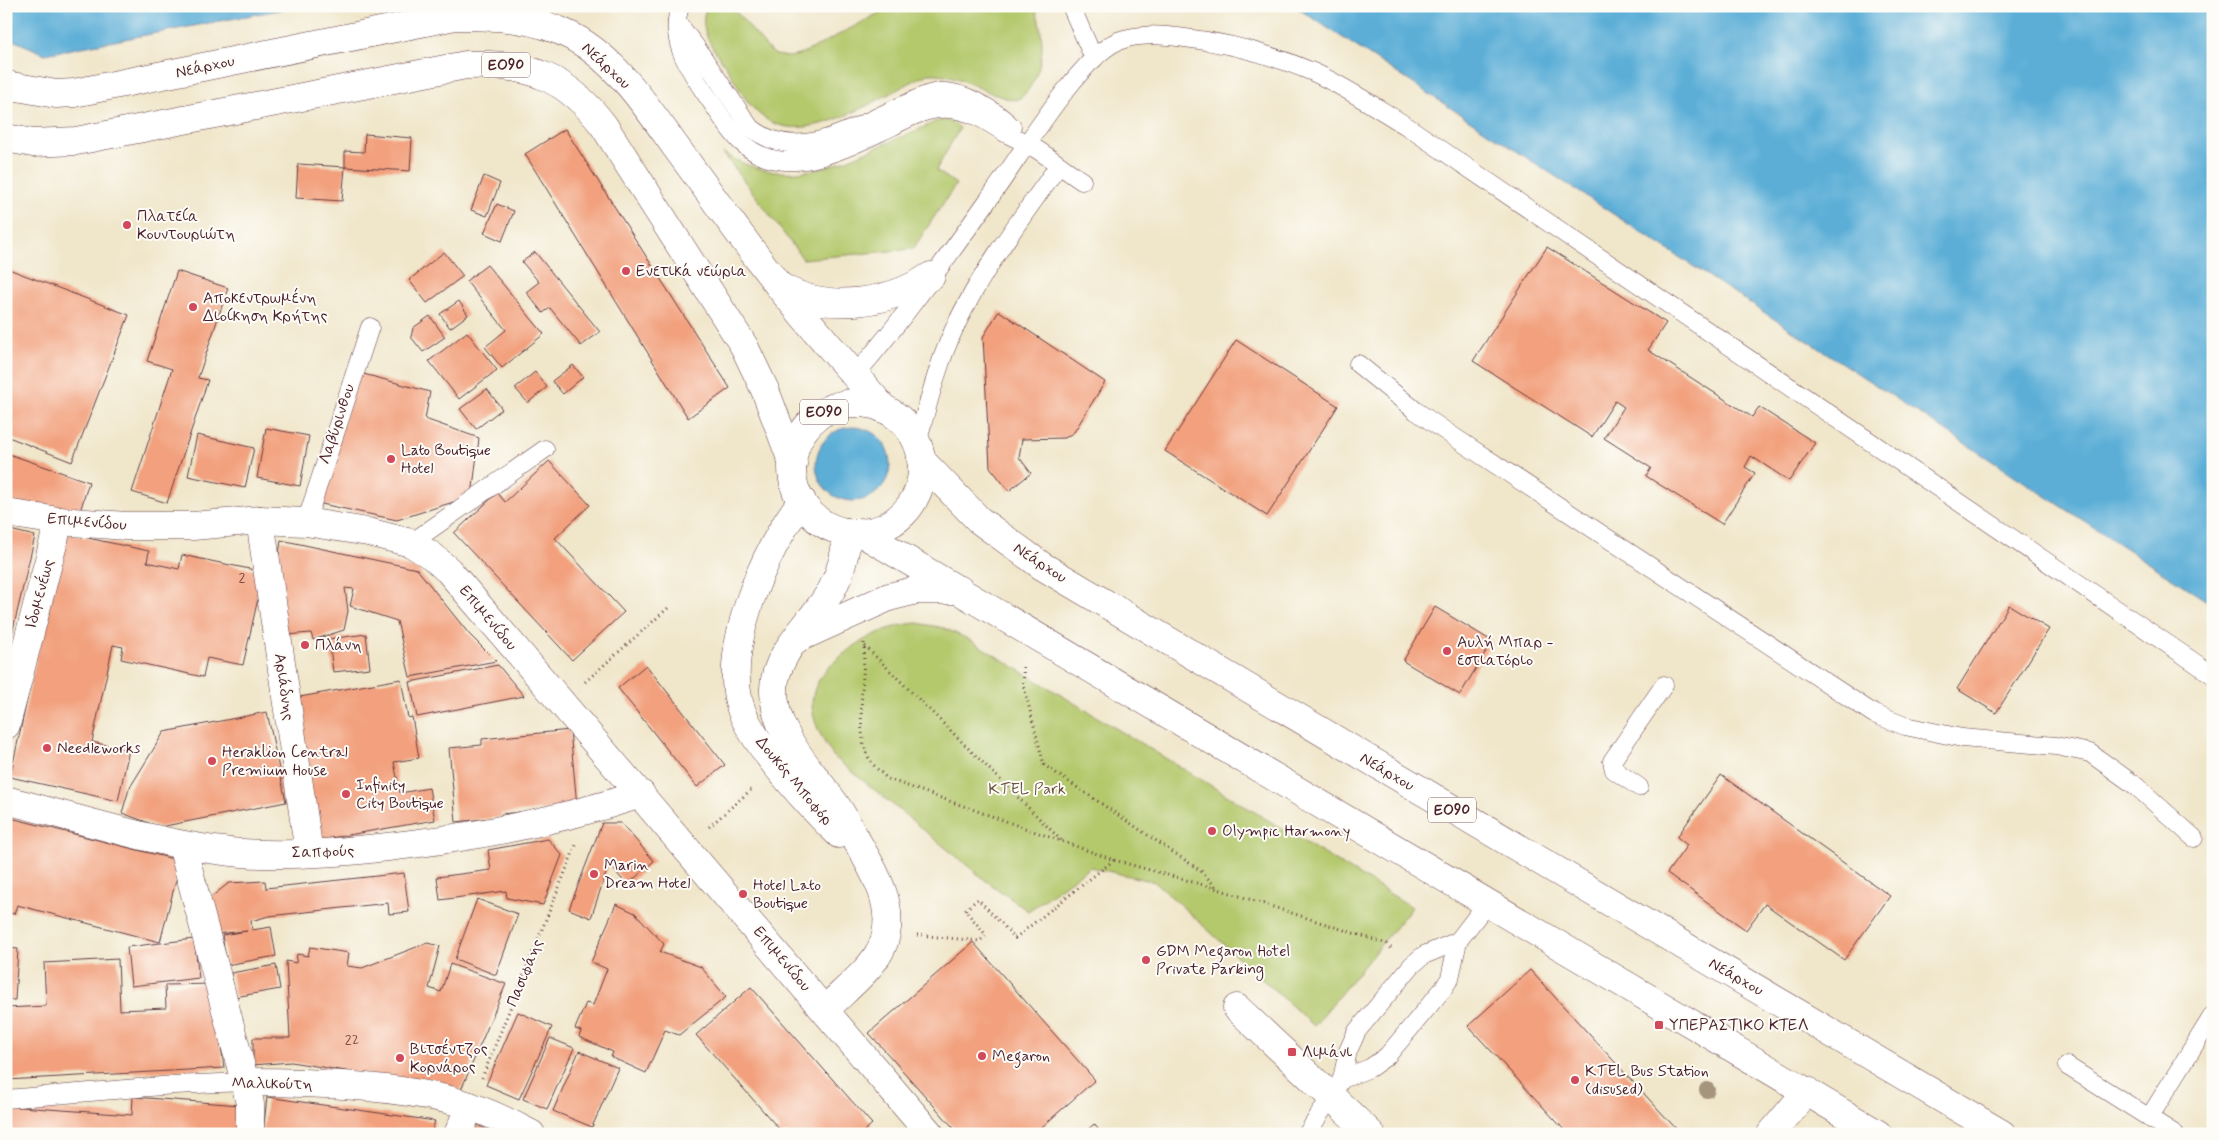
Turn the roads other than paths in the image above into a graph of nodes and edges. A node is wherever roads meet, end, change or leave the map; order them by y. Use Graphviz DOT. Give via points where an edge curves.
graph roads {
  1 [pos="1071,6"];
  2 [pos="679,14"];
  3 [pos="1094,59"];
  4 [pos="6,85"];
  5 [pos="6,138"];
  6 [pos="1028,144"];
  7 [pos="1058,165"];
  8 [pos="1082,181"];
  9 [pos="931,276"];
  10 [pos="778,285"];
  11 [pos="370,327"];
  12 [pos="1358,364"];
  13 [pos="855,375"];
  14 [pos="884,409"];
  15 [pos="545,449"];
  16 [pos="920,457"];
  17 [pos="793,464"];
  18 [pos="802,501"];
  19 [pos="6,513"];
  20 [pos="260,520"];
  21 [pos="59,521"];
  22 [pos="306,522"];
  23 [pos="854,532"];
  24 [pos="411,543"];
  25 [pos="962,591"];
  26 [pos="796,639"];
  27 [pos="2213,675"];
  28 [pos="1664,685"];
  29 [pos="6,725"];
  30 [pos="1639,787"];
  31 [pos="641,794"];
  32 [pos="6,800"];
  33 [pos="2194,838"];
  34 [pos="182,844"];
  35 [pos="309,853"];
  36 [pos="865,856"];
  37 [pos="1488,902"];
  38 [pos="1458,941"];
  39 [pos="1237,1008"];
  40 [pos="825,1010"];
  41 [pos="2213,1015"];
  42 [pos="2067,1066"];
  43 [pos="246,1082"];
  44 [pos="1336,1087"];
  45 [pos="1807,1092"];
  46 [pos="6,1099"];
  47 [pos="470,1106"];
  48 [pos="2149,1118"];
  49 [pos="250,1134"];
  50 [pos="458,1134"];
  51 [pos="531,1134"];
  52 [pos="930,1134"];
  53 [pos="1307,1134"];
  54 [pos="1371,1134"];
  55 [pos="1771,1134"];
  56 [pos="1878,1134"];
  57 [pos="2002,1134"];
  58 [pos="2175,1134"];
  1 -- 3 [label="lane"];
  2 -- 6 [label="lane" via="749,126 773,141 796,145 817,141 918,98 942,92 994,111"];
  3 -- 6 [label="lane" via="1060,98"];
  3 -- 27 [label="lane" via="1117,42 1164,36 1216,43 1275,58 1331,81 1408,127"];
  4 -- 10 [label="main road, Νεάρχου / ΕΟ90" via="56,94 74,93 455,16 501,16 532,22 572,36 598,54 620,76"];
  5 -- 17 [label="main road, ΕΟ90" via="33,143 76,141 466,65 504,64 545,77 568,87 592,110 727,318 759,375"];
  6 -- 7 [label="lane"];
  6 -- 9 [label="lane"];
  7 -- 8 [label="lane"];
  7 -- 16 [label="lane" via="960,316 937,375"];
  9 -- 10 [label="main road" via="899,294 850,301 810,298"];
  9 -- 13 [label="lane" via="896,326"];
  10 -- 13 [label="main road, Νεάρχου / ΕΟ90"];
  11 -- 22 [label="lane, Λαβύρινθου"];
  12 -- 33 [label="lane" via="1454,437 1874,714 1905,726 1962,738 2056,746 2090,753 2136,786"];
  13 -- 14 [label="main road, Νεάρχου / ΕΟ90"];
  14 -- 16 [label="main road, ΕΟ90" via="904,423"];
  14 -- 17 [label="main road, ΕΟ90" via="858,403 840,405 824,412 800,438"];
  15 -- 24 [label="lane"];
  16 -- 23 [label="main road" via="917,493 903,513 884,527"];
  16 -- 57 [label="main road, Νεάρχου / ΕΟ90" via="980,520 1042,566"];
  17 -- 18 [label="main road, ΕΟ90" via="794,483"];
  18 -- 23 [label="main road, ΕΟ90" via="816,518 831,527"];
  18 -- 36 [label="main road, Δουκός Μποφόρ" via="783,527 762,567 736,663 736,688 744,717 778,766 828,824"];
  19 -- 21 [label="main road, Επιμενίδου"];
  20 -- 21 [label="main road, Επιμενίδου" via="162,527"];
  20 -- 22 [label="main road, Επιμενίδου"];
  20 -- 35 [label="main road, Αριάδνης"];
  21 -- 29 [label="main road, Ιδομενέως"];
  22 -- 24 [label="main road, Επιμενίδου"];
  23 -- 25 [label="main road, ΕΟ90"];
  23 -- 26 [label="main road, Δουκός Μποφόρ" via="832,590"];
  24 -- 31 [label="main road, Επιμενίδου" via="449,571 560,704"];
  25 -- 26 [label="main road" via="925,589 898,595"];
  25 -- 37 [label="main road, ΕΟ90"];
  26 -- 36 [label="main road, Δουκός Μποφόρ" via="777,671 774,690 778,715 796,751 836,805"];
  28 -- 30 [label="lane" via="1612,761 1614,770"];
  31 -- 35 [label="main road, Σαπφούς" via="590,811 470,836 365,850"];
  31 -- 40 [label="main road, Επιμενίδου"];
  32 -- 34 [label="main road, Σαπφούς"];
  34 -- 35 [label="main road, Σαπφούς" via="242,853"];
  34 -- 43 [label="main road"];
  36 -- 40 [label="main road, Δουκός Μποφόρ" via="884,898 886,932 875,958"];
  37 -- 38 [label="lane"];
  37 -- 45 [label="main road, ΕΟ90"];
  38 -- 44 [label="lane" via="1450,978 1418,1019 1386,1056"];
  38 -- 44 [label="lane" via="1424,955 1412,965 1357,1031"];
  39 -- 44 [label="main road"];
  40 -- 52 [label="main road"];
  41 -- 48 [label="lane"];
  42 -- 48 [label="lane"];
  43 -- 46 [label="lane, Μαλικούτη"];
  43 -- 47 [label="main road, Μαλικούτη" via="390,1090"];
  43 -- 49 [label="main road"];
  44 -- 53 [label="lane"];
  44 -- 54 [label="main road"];
  45 -- 55 [label="main road"];
  45 -- 56 [label="main road, ΕΟ90"];
  47 -- 50 [label="main road"];
  47 -- 51 [label="main road, Μαλικούτη"];
  48 -- 58 [label="lane"];
}
